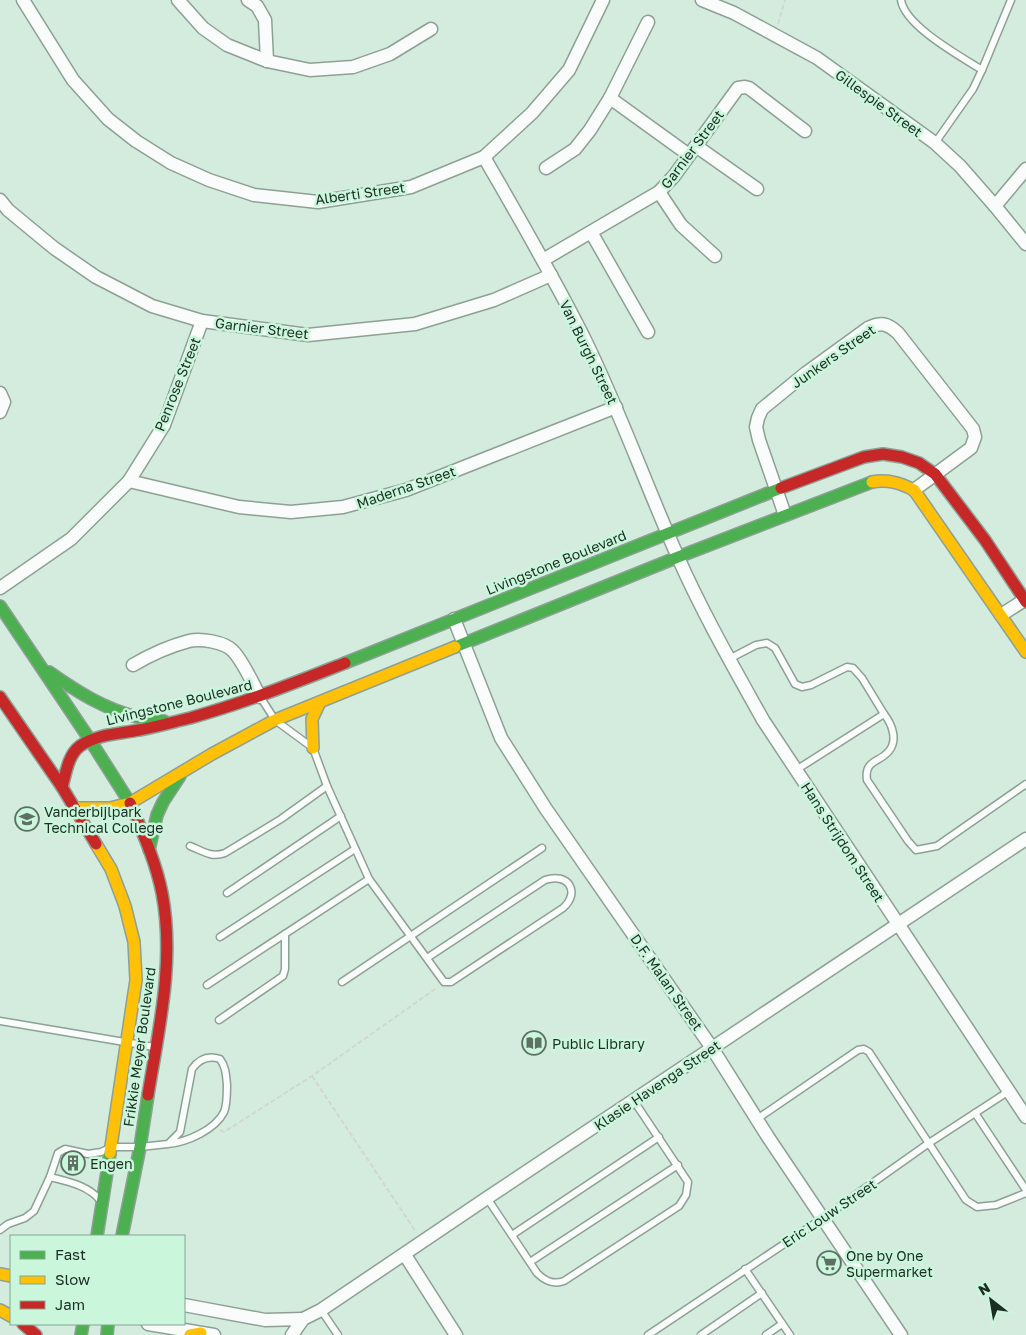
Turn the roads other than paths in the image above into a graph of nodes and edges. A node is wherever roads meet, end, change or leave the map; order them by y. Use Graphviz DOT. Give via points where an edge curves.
graph roads {
  1 [pos="23,0"];
  2 [pos="178,0"];
  3 [pos="248,0"];
  4 [pos="603,0"];
  5 [pos="702,0"];
  6 [pos="901,0"];
  7 [pos="1011,0"];
  8 [pos="648,22"];
  9 [pos="431,29"];
  10 [pos="267,61"];
  11 [pos="982,70"];
  12 [pos="610,98"];
  13 [pos="806,131"];
  14 [pos="935,143"];
  15 [pos="692,150"];
  16 [pos="484,157"];
  17 [pos="546,168"];
  18 [pos="1026,169"];
  19 [pos="757,189"];
  20 [pos="659,192"];
  21 [pos="0,200"];
  22 [pos="995,206"];
  23 [pos="591,232"];
  24 [pos="1026,244"];
  25 [pos="716,256"];
  26 [pos="543,260"];
  27 [pos="551,275"];
  28 [pos="202,321"];
  29 [pos="648,332"];
  30 [pos="0,393"];
  31 [pos="616,408"];
  32 [pos="0,412"];
  33 [pos="935,474"];
  34 [pos="129,481"];
  35 [pos="775,490"];
  36 [pos="914,490"];
  37 [pos="784,515"];
  38 [pos="668,534"];
  39 [pos="678,556"];
  40 [pos="0,588"];
  41 [pos="1026,600"];
  42 [pos="0,606"];
  43 [pos="1001,615"];
  44 [pos="454,619"];
  45 [pos="464,643"];
  46 [pos="1026,652"];
  47 [pos="729,659"];
  48 [pos="133,665"];
  49 [pos="42,668"];
  50 [pos="0,697"];
  51 [pos="260,697"];
  52 [pos="320,702"];
  53 [pos="884,714"];
  54 [pos="275,720"];
  55 [pos="174,722"];
  56 [pos="90,740"];
  57 [pos="313,748"];
  58 [pos="796,770"];
  59 [pos="183,772"];
  60 [pos="1026,784"];
  61 [pos="327,786"];
  62 [pos="62,787"];
  63 [pos="130,803"];
  64 [pos="75,808"];
  65 [pos="341,816"];
  66 [pos="1026,839"];
  67 [pos="190,846"];
  68 [pos="542,848"];
  69 [pos="355,849"];
  70 [pos="149,850"];
  71 [pos="369,879"];
  72 [pos="227,892"];
  73 [pos="898,924"];
  74 [pos="285,934"];
  75 [pos="411,935"];
  76 [pos="220,937"];
  77 [pos="427,958"];
  78 [pos="342,982"];
  79 [pos="207,985"];
  80 [pos="219,1020"];
  81 [pos="0,1021"];
  82 [pos="128,1042"];
  83 [pos="156,1047"];
  84 [pos="712,1048"];
  85 [pos="1009,1091"];
  86 [pos="634,1100"];
  87 [pos="975,1113"];
  88 [pos="1026,1117"];
  89 [pos="757,1119"];
  90 [pos="659,1137"];
  91 [pos="929,1143"];
  92 [pos="168,1144"];
  93 [pos="112,1147"];
  94 [pos="140,1147"];
  95 [pos="678,1165"];
  96 [pos="50,1177"];
  97 [pos="1026,1191"];
  98 [pos="487,1198"];
  99 [pos="102,1208"];
  100 [pos="823,1218"];
  101 [pos="0,1230"];
  102 [pos="87,1235"];
  103 [pos="97,1235"];
  104 [pos="124,1235"];
  105 [pos="512,1235"];
  106 [pos="405,1255"];
  107 [pos="530,1262"];
  108 [pos="745,1269"];
  109 [pos="762,1293"];
  110 [pos="185,1305"];
  111 [pos="321,1310"];
  112 [pos="303,1319"];
  113 [pos="782,1324"];
  114 [pos="23,1325"];
  115 [pos="153,1325"];
  116 [pos="202,1334"];
  117 [pos="36,1335"];
  118 [pos="292,1335"];
  119 [pos="338,1335"];
  120 [pos="456,1335"];
  121 [pos="648,1335"];
  122 [pos="700,1335"];
  123 [pos="766,1335"];
  124 [pos="790,1335"];
  125 [pos="901,1335"];
  1 -- 16 [label="street, Alberti Street" via="73,80 108,119 171,163 209,180 254,195 318,202 411,186"];
  2 -- 10 [label="street" via="203,28 228,45"];
  3 -- 10 [label="street" via="257,6 265,20"];
  4 -- 16 [label="street, Alberti Street" via="569,70 532,113"];
  5 -- 14 [label="street, Gillespie Street" via="734,13 817,58"];
  6 -- 11 [label="lane" via="906,13 929,36"];
  7 -- 11 [label="lane"];
  8 -- 12 [label="street"];
  9 -- 10 [label="street" via="390,54 353,67 310,70"];
  11 -- 14 [label="lane"];
  12 -- 15 [label="street"];
  12 -- 17 [label="street" via="575,148"];
  13 -- 15 [label="street, Garnier Street" via="749,88 741,87 735,90"];
  14 -- 22 [label="street, Gillespie Street"];
  15 -- 19 [label="street"];
  15 -- 20 [label="street, Garnier Street"];
  16 -- 26 [label="street, Van Burgh Street"];
  18 -- 22 [label="street"];
  20 -- 23 [label="street, Garnier Street"];
  20 -- 25 [label="street" via="681,225"];
  21 -- 28 [label="street, Garnier Street" via="54,248 96,277 152,306"];
  22 -- 24 [label="street, Gillespie Street"];
  23 -- 26 [label="street, Garnier Street"];
  23 -- 29 [label="street"];
  26 -- 27 [label="street, Van Burgh Street"];
  27 -- 28 [label="street, Garnier Street" via="494,300 416,324 308,335"];
  27 -- 31 [label="street, Van Burgh Street"];
  28 -- 34 [label="street, Penrose Street" via="164,424"];
  30 -- 32 [label="street" via="4,402"];
  31 -- 34 [label="street, Maderna Street" via="406,490 343,507 291,512 239,507"];
  31 -- 38 [label="street, Van Burgh Street"];
  33 -- 35 [label="street, Livingstone Boulevard" via="902,456 883,454 864,457"];
  33 -- 35 [label="street, Junkers Street" via="971,448 975,437 898,333 884,323 868,328 762,409 756,427"];
  33 -- 36 [label="street, Junkers Street"];
  33 -- 41 [label="street, Livingstone Boulevard"];
  34 -- 40 [label="street, Penrose Street" via="71,539"];
  35 -- 37 [label="street, Junkers Street"];
  35 -- 38 [label="street, Livingstone Boulevard"];
  36 -- 37 [label="street" via="900,482 883,480"];
  36 -- 43 [label="street"];
  37 -- 39 [label="street"];
  38 -- 39 [label="street, Van Burgh Street"];
  38 -- 44 [label="street, Livingstone Boulevard"];
  39 -- 45 [label="street"];
  39 -- 47 [label="street, Hans Strijdom Street"];
  41 -- 43 [label="street"];
  42 -- 49 [label="street, Frikkie Meyer Boulevard"];
  43 -- 46 [label="street"];
  44 -- 45 [label="street, D.F. Malan Street"];
  44 -- 51 [label="street, Livingstone Boulevard"];
  45 -- 52 [label="street"];
  45 -- 84 [label="street, D.F. Malan Street" via="501,738 546,809"];
  47 -- 53 [label="lane" via="767,643 774,648 795,684 802,687 847,667 853,668"];
  47 -- 58 [label="street, Hans Strijdom Street"];
  48 -- 51 [label="street" via="191,640 214,642 234,652"];
  49 -- 55 [label="street" via="111,709"];
  49 -- 56 [label="street, Frikkie Meyer Boulevard"];
  50 -- 62 [label="street, Frikkie Meyer Boulevard"];
  51 -- 54 [label="lane"];
  51 -- 55 [label="street, Livingstone Boulevard"];
  52 -- 54 [label="street"];
  52 -- 57 [label="street" via="312,719"];
  53 -- 58 [label="lane"];
  53 -- 60 [label="lane" via="893,742 889,751 868,766 867,780 916,850 937,846"];
  54 -- 57 [label="lane"];
  54 -- 59 [label="street"];
  55 -- 56 [label="street, Livingstone Boulevard"];
  56 -- 62 [label="street, Livingstone Boulevard" via="79,747 70,759"];
  56 -- 63 [label="street, Frikkie Meyer Boulevard"];
  57 -- 61 [label="lane"];
  58 -- 73 [label="street, Hans Strijdom Street"];
  59 -- 63 [label="street"];
  59 -- 70 [label="street" via="157,815"];
  61 -- 65 [label="lane"];
  61 -- 67 [label="lane" via="225,853 210,855"];
  62 -- 64 [label="street, Frikkie Meyer Boulevard"];
  63 -- 64 [label="street" via="121,807"];
  63 -- 70 [label="street, Frikkie Meyer Boulevard"];
  64 -- 82 [label="street, Frikkie Meyer Boulevard" via="111,869 134,942 136,980"];
  65 -- 69 [label="lane"];
  65 -- 72 [label="lane"];
  66 -- 73 [label="street, Klasie Havenga Street"];
  68 -- 75 [label="lane"];
  69 -- 71 [label="lane"];
  69 -- 76 [label="lane"];
  70 -- 83 [label="street, Frikkie Meyer Boulevard" via="162,893 167,935 165,992"];
  71 -- 74 [label="lane"];
  71 -- 75 [label="lane"];
  73 -- 84 [label="street, Klasie Havenga Street"];
  73 -- 85 [label="street, Hans Strijdom Street"];
  74 -- 79 [label="lane"];
  74 -- 80 [label="lane" via="283,976"];
  75 -- 77 [label="lane"];
  75 -- 78 [label="lane"];
  77 -- 77 [label="lane" via="545,880 558,877 569,884 571,897 563,908 451,982 444,982"];
  81 -- 82 [label="lane"];
  82 -- 83 [label="lane"];
  82 -- 93 [label="street, Frikkie Meyer Boulevard"];
  83 -- 94 [label="street, Frikkie Meyer Boulevard"];
  84 -- 86 [label="street, Klasie Havenga Street"];
  84 -- 89 [label="street, D.F. Malan Street"];
  85 -- 87 [label="lane, Eric Louw Street"];
  85 -- 88 [label="street, Hans Strijdom Street"];
  86 -- 90 [label="lane"];
  86 -- 98 [label="street, Klasie Havenga Street"];
  87 -- 91 [label="lane, Eric Louw Street"];
  87 -- 97 [label="lane"];
  89 -- 91 [label="lane" via="864,1049"];
  89 -- 100 [label="street, D.F. Malan Street"];
  90 -- 95 [label="lane"];
  90 -- 105 [label="lane"];
  91 -- 97 [label="lane" via="966,1200 976,1207 996,1205"];
  91 -- 100 [label="lane, Eric Louw Street"];
  92 -- 92 [label="lane" via="180,1132 192,1069 200,1060 220,1059 226,1071 227,1088 225,1109 219,1119 184,1141"];
  92 -- 94 [label="lane"];
  93 -- 94 [label="lane"];
  93 -- 96 [label="lane" via="88,1154 61,1150"];
  93 -- 99 [label="street, Frikkie Meyer Boulevard"];
  94 -- 104 [label="street, Frikkie Meyer Boulevard"];
  95 -- 107 [label="lane"];
  95 -- 107 [label="lane" via="688,1182 686,1195 679,1206 564,1281 558,1283 543,1279"];
  96 -- 99 [label="lane" via="84,1186 94,1193"];
  96 -- 101 [label="lane" via="34,1211"];
  98 -- 105 [label="lane"];
  98 -- 106 [label="street, Klasie Havenga Street"];
  99 -- 102 [label="street"];
  99 -- 103 [label="street, Frikkie Meyer Boulevard"];
  100 -- 108 [label="lane, Eric Louw Street"];
  100 -- 125 [label="street, D.F. Malan Street"];
  105 -- 107 [label="lane"];
  106 -- 111 [label="street, Klasie Havenga Street"];
  106 -- 120 [label="street"];
  108 -- 109 [label="lane"];
  108 -- 121 [label="lane, Eric Louw Street"];
  109 -- 113 [label="lane"];
  109 -- 122 [label="lane"];
  110 -- 112 [label="street" via="266,1320"];
  111 -- 112 [label="street, Klasie Havenga Street"];
  111 -- 119 [label="lane"];
  112 -- 118 [label="street, Klasie Havenga Street"];
  113 -- 123 [label="lane"];
  113 -- 124 [label="lane"];
  114 -- 117 [label="street"];
  115 -- 116 [label="street"];
}
